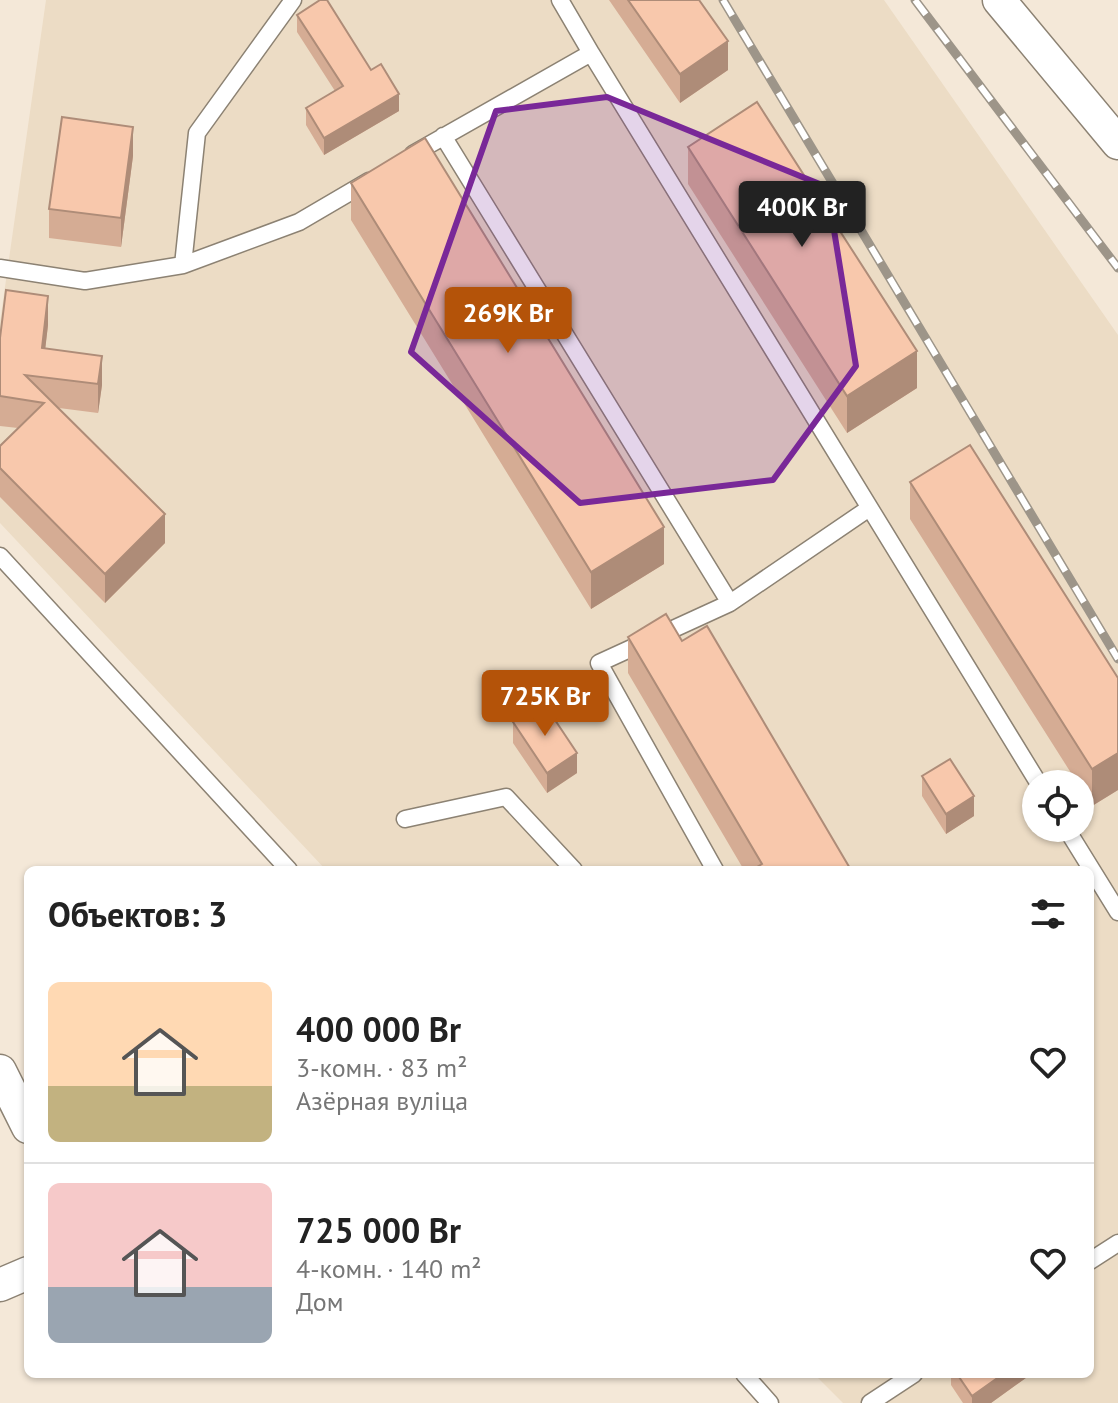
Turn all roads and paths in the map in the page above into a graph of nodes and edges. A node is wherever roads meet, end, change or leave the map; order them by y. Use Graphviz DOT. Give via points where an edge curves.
graph roads {
  1 [pos="293,0"];
  2 [pos="560,0"];
  3 [pos="999,0"];
  4 [pos="591,53"];
  5 [pos="443,136"];
  6 [pos="1118,143"];
  7 [pos="404,160"];
  8 [pos="378,175"];
  9 [pos="183,265"];
  10 [pos="0,268"];
  11 [pos="868,509"];
  12 [pos="0,556"];
  13 [pos="730,603"];
  14 [pos="1030,770"];
  15 [pos="405,819"];
  16 [pos="1075,842"];
  17 [pos="285,866"];
  18 [pos="570,866"];
  19 [pos="713,866"];
  20 [pos="1090,866"];
  21 [pos="1094,873"];
  22 [pos="1118,912"];
  23 [pos="0,1071"];
  24 [pos="24,1119"];
  25 [pos="1118,1243"];
  26 [pos="1094,1258"];
  27 [pos="24,1275"];
  28 [pos="0,1285"];
  29 [pos="748,1378"];
  30 [pos="908,1378"];
  31 [pos="770,1403"];
  32 [pos="870,1403"];
  1 -- 9 [label="lane" via="197,133"];
  2 -- 4 [label="lane"];
  3 -- 6 [label="street"];
  4 -- 5 [label="lane"];
  4 -- 11 [label="lane"];
  5 -- 7 [label="lane"];
  5 -- 13 [label="lane"];
  8 -- 9 [label="lane" via="299,222"];
  9 -- 10 [label="lane" via="85,281"];
  11 -- 13 [label="lane"];
  11 -- 14 [label="lane"];
  12 -- 17 [label="lane"];
  13 -- 19 [label="lane" via="599,663"];
  15 -- 18 [label="lane" via="506,797"];
  16 -- 20 [label="lane"];
  21 -- 22 [label="lane"];
  23 -- 24 [label="street"];
  25 -- 26 [label="lane"];
  27 -- 28 [label="street"];
  29 -- 31 [label="lane"];
  30 -- 32 [label="lane"];
}
